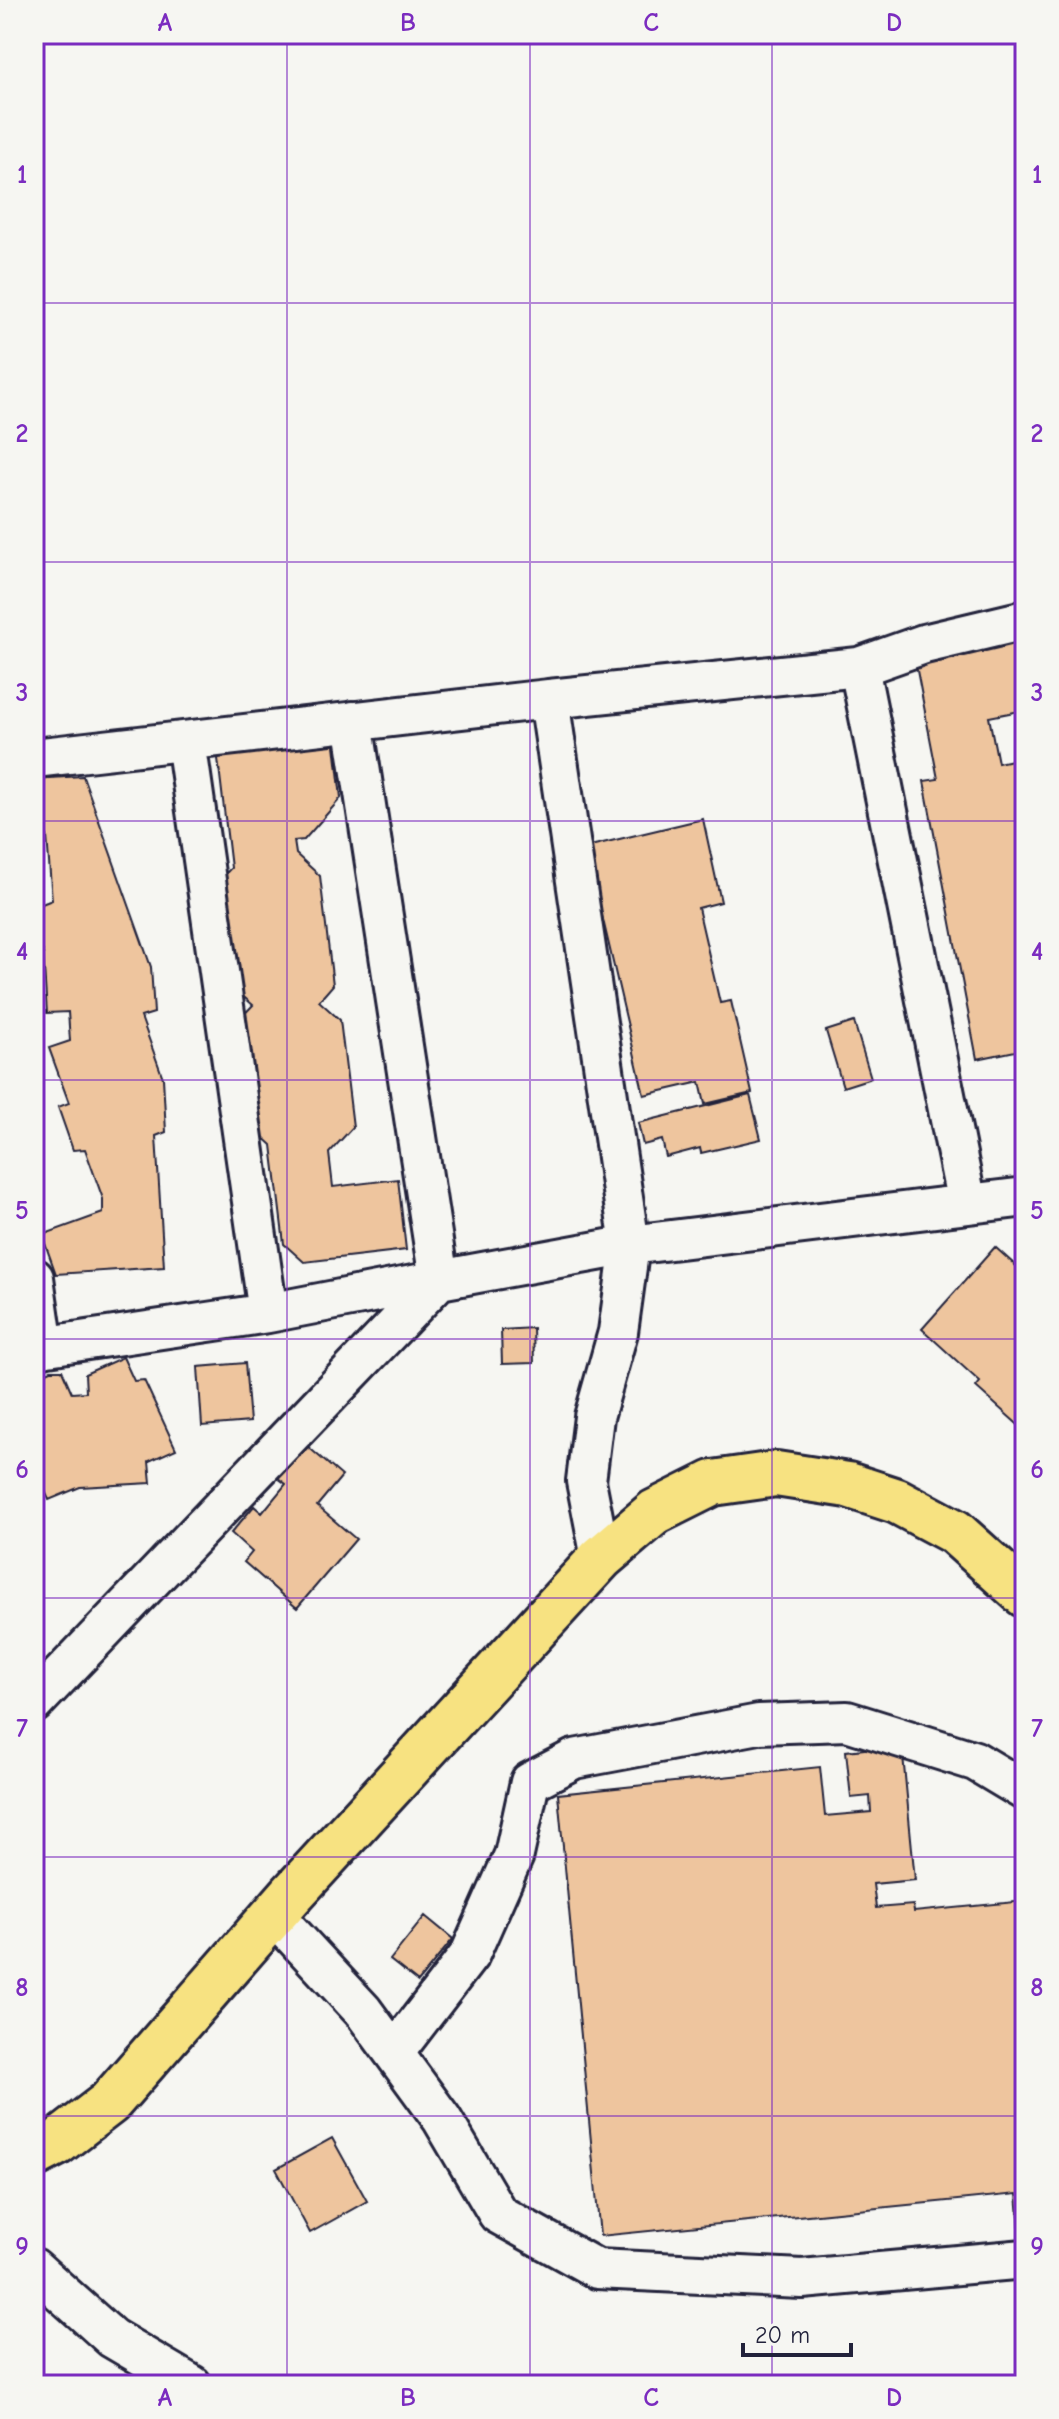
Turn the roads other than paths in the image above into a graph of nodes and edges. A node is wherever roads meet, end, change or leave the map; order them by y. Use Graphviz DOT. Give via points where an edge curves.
graph roads {
  1 [pos="1025,620"];
  2 [pos="859,667"];
  3 [pos="549,699"];
  4 [pos="353,721"];
  5 [pos="186,741"];
  6 [pos="34,758"];
  7 [pos="1025,1197"];
  8 [pos="967,1204"];
  9 [pos="630,1245"];
  10 [pos="34,1278"];
  11 [pos="439,1280"];
  12 [pos="268,1313"];
  13 [pos="39,1348"];
  14 [pos="601,1558"];
  15 [pos="1025,1595"];
  16 [pos="34,1703"];
  17 [pos="1025,1791"];
  18 [pos="274,1915"];
  19 [pos="394,2053"];
  20 [pos="34,2155"];
  21 [pos="1025,2259"];
  22 [pos="34,2268"];
  23 [pos="192,2385"];
  1 -- 2 [label="street" via="924,644"];
  2 -- 3 [label="street"];
  2 -- 8 [label="street"];
  3 -- 4 [label="street"];
  3 -- 9 [label="street"];
  4 -- 5 [label="street"];
  4 -- 11 [label="street"];
  5 -- 6 [label="street"];
  5 -- 12 [label="street"];
  7 -- 8 [label="street"];
  8 -- 9 [label="street"];
  9 -- 11 [label="street"];
  9 -- 14 [label="street" via="618,1332 594,1417 586,1481"];
  10 -- 13 [label="street"];
  11 -- 12 [label="street"];
  11 -- 16 [label="street"];
  12 -- 13 [label="street"];
  14 -- 15 [label="main road" via="655,1512 713,1483 776,1474 848,1485 897,1501 955,1532"];
  14 -- 18 [label="main road"];
  17 -- 19 [label="street" via="975,1761 847,1721 759,1724 574,1759 530,1782 514,1855 470,1954"];
  18 -- 19 [label="street" via="363,2011"];
  18 -- 20 [label="main road" via="109,2103"];
  19 -- 21 [label="street" via="442,2119 498,2214 597,2269 802,2279"];
  22 -- 23 [label="street" via="112,2338"];
}
